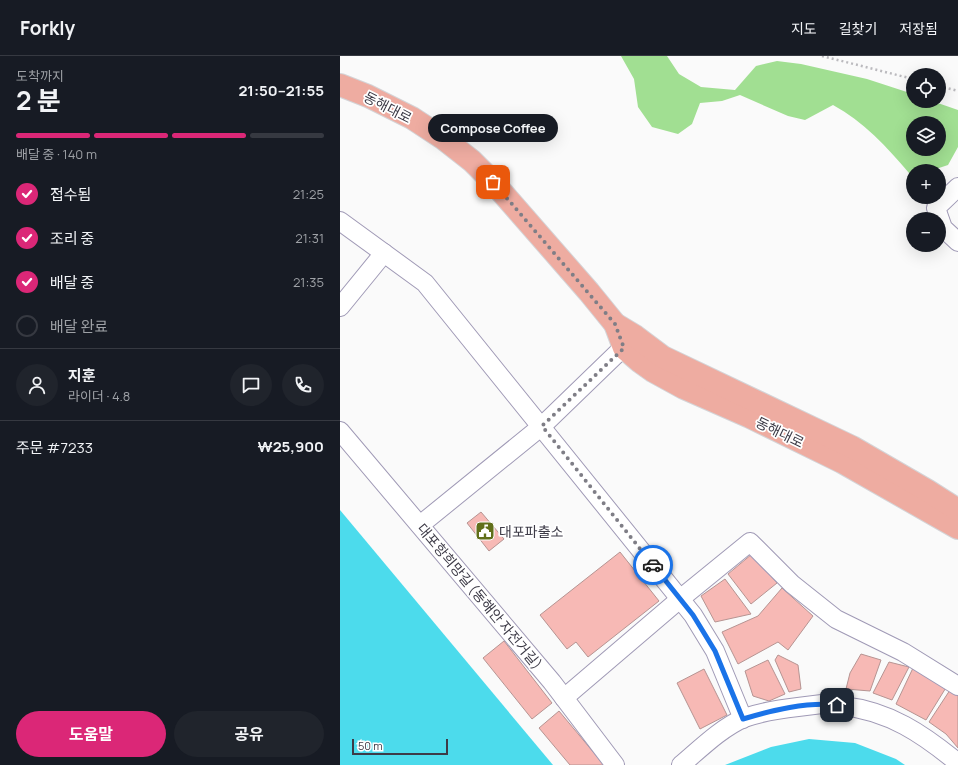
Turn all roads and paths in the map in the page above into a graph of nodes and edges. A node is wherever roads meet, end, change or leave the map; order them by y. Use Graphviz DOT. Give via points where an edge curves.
graph roads {
  1 [pos="822,56"];
  2 [pos="906,77"];
  3 [pos="340,86"];
  4 [pos="946,88"];
  5 [pos="958,91"];
  6 [pos="958,187"];
  7 [pos="340,221"];
  8 [pos="958,242"];
  9 [pos="384,253"];
  10 [pos="340,307"];
  11 [pos="629,342"];
  12 [pos="542,426"];
  13 [pos="340,431"];
  14 [pos="918,505"];
  15 [pos="958,510"];
  16 [pos="420,525"];
  17 [pos="958,528"];
  18 [pos="958,540"];
  19 [pos="680,599"];
  20 [pos="958,686"];
  21 [pos="564,698"];
  22 [pos="743,719"];
  23 [pos="958,763"];
  24 [pos="615,765"];
  25 [pos="681,765"];
  1 -- 2 [label="path"];
  3 -- 11 [label="main road, 동해대로" via="368,96 412,118 472,161"];
  4 -- 5 [label="path"];
  6 -- 8 [label="street" via="936,208 943,228"];
  7 -- 9 [label="street"];
  9 -- 10 [label="street"];
  9 -- 12 [label="street" via="425,283"];
  11 -- 12 [label="street"];
  11 -- 14 [label="main road, 동해대로" via="653,371 842,462"];
  11 -- 15 [label="main road, 동해대로" via="650,348 669,360 852,447"];
  12 -- 16 [label="street"];
  12 -- 19 [label="street"];
  13 -- 16 [label="street, 대포항희망길 (동해안 자전거길)"];
  14 -- 17 [label="main road, 동해대로"];
  14 -- 18 [label="main road"];
  16 -- 21 [label="street, 대포항희망길 (동해안 자전거길)"];
  19 -- 20 [label="street" via="750,542 792,584 836,619 903,652"];
  19 -- 21 [label="street"];
  19 -- 22 [label="street" via="715,651"];
  21 -- 24 [label="street, 대포항희망길 (동해안 자전거길)"];
  22 -- 23 [label="street" via="787,708 823,704 869,710 906,726"];
  22 -- 25 [label="street" via="719,734"];
}
